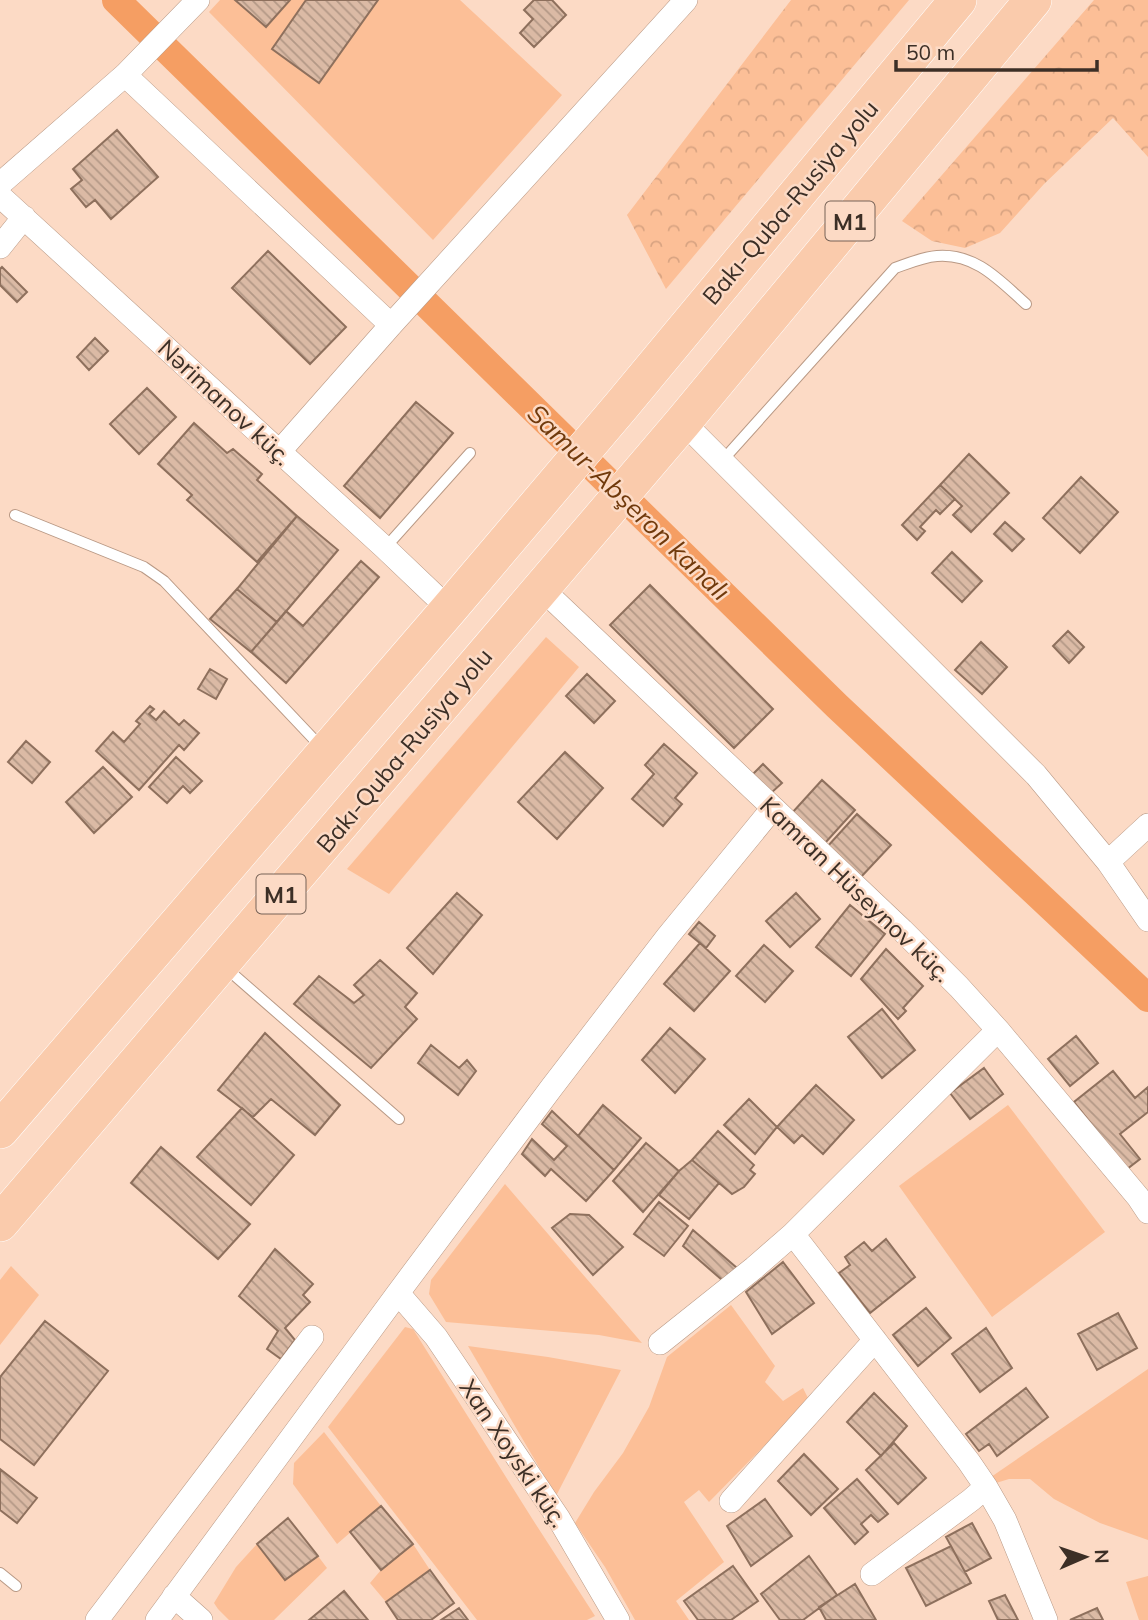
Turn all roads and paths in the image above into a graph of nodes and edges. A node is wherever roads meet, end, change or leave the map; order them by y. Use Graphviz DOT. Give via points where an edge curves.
graph roads {
  1 [pos="686,0"];
  2 [pos="958,0"];
  3 [pos="1032,0"];
  4 [pos="195,4"];
  5 [pos="125,75"];
  6 [pos="0,184"];
  7 [pos="0,196"];
  8 [pos="24,217"];
  9 [pos="0,247"];
  10 [pos="1026,304"];
  11 [pos="393,322"];
  12 [pos="675,431"];
  13 [pos="279,452"];
  14 [pos="470,453"];
  15 [pos="722,461"];
  16 [pos="15,515"];
  17 [pos="385,548"];
  18 [pos="552,576"];
  19 [pos="449,609"];
  20 [pos="325,751"];
  21 [pos="772,808"];
  22 [pos="1148,825"];
  23 [pos="1108,862"];
  24 [pos="1148,919"];
  25 [pos="222,964"];
  26 [pos="998,1030"];
  27 [pos="399,1119"];
  28 [pos="0,1130"];
  29 [pos="1148,1212"];
  30 [pos="0,1223"];
  31 [pos="793,1234"];
  32 [pos="398,1293"];
  33 [pos="312,1337"];
  34 [pos="875,1339"];
  35 [pos="660,1343"];
  36 [pos="986,1487"];
  37 [pos="731,1501"];
  38 [pos="0,1573"];
  39 [pos="872,1574"];
  40 [pos="16,1586"];
  41 [pos="174,1596"];
  42 [pos="97,1620"];
  43 [pos="157,1620"];
  44 [pos="201,1620"];
  45 [pos="618,1620"];
  46 [pos="1046,1620"];
  1 -- 11 [label="street"];
  2 -- 19 [label="highway, Bakı-Quba-Rusiya yolu / M1"];
  3 -- 12 [label="highway, M1"];
  4 -- 5 [label="street"];
  5 -- 6 [label="street"];
  5 -- 11 [label="street"];
  7 -- 8 [label="street, Nərimanov küç."];
  8 -- 9 [label="street"];
  8 -- 13 [label="street, Nərimanov küç."];
  10 -- 15 [label="lane" via="971,260 939,256 895,268"];
  11 -- 13 [label="street"];
  12 -- 15 [label="street"];
  12 -- 18 [label="highway, Bakı-Quba-Rusiya yolu"];
  13 -- 17 [label="street, Nərimanov küç."];
  14 -- 17 [label="lane"];
  15 -- 23 [label="street" via="1036,775"];
  16 -- 20 [label="lane" via="144,567 164,580"];
  17 -- 19 [label="street, Nərimanov küç."];
  18 -- 21 [label="street, Kamran Hüseynov küç."];
  18 -- 25 [label="highway, Bakı-Quba-Rusiya yolu / M1"];
  19 -- 20 [label="highway, M1"];
  20 -- 28 [label="highway, M1"];
  21 -- 26 [label="street, Kamran Hüseynov küç." via="902,930"];
  21 -- 32 [label="street" via="668,936"];
  22 -- 23 [label="street"];
  23 -- 24 [label="street"];
  25 -- 27 [label="lane"];
  25 -- 30 [label="highway, Bakı-Quba-Rusiya yolu / M1"];
  26 -- 29 [label="street, Kamran Hüseynov küç."];
  26 -- 31 [label="street"];
  31 -- 34 [label="street"];
  31 -- 35 [label="street"];
  32 -- 41 [label="street"];
  32 -- 45 [label="street, Xan Xoyski küç." via="436,1337 559,1518"];
  33 -- 42 [label="street"];
  34 -- 36 [label="street"];
  34 -- 37 [label="street"];
  36 -- 39 [label="street"];
  36 -- 46 [label="street" via="1006,1520"];
  38 -- 40 [label="lane"];
  41 -- 43 [label="street"];
  41 -- 44 [label="street"];
}
